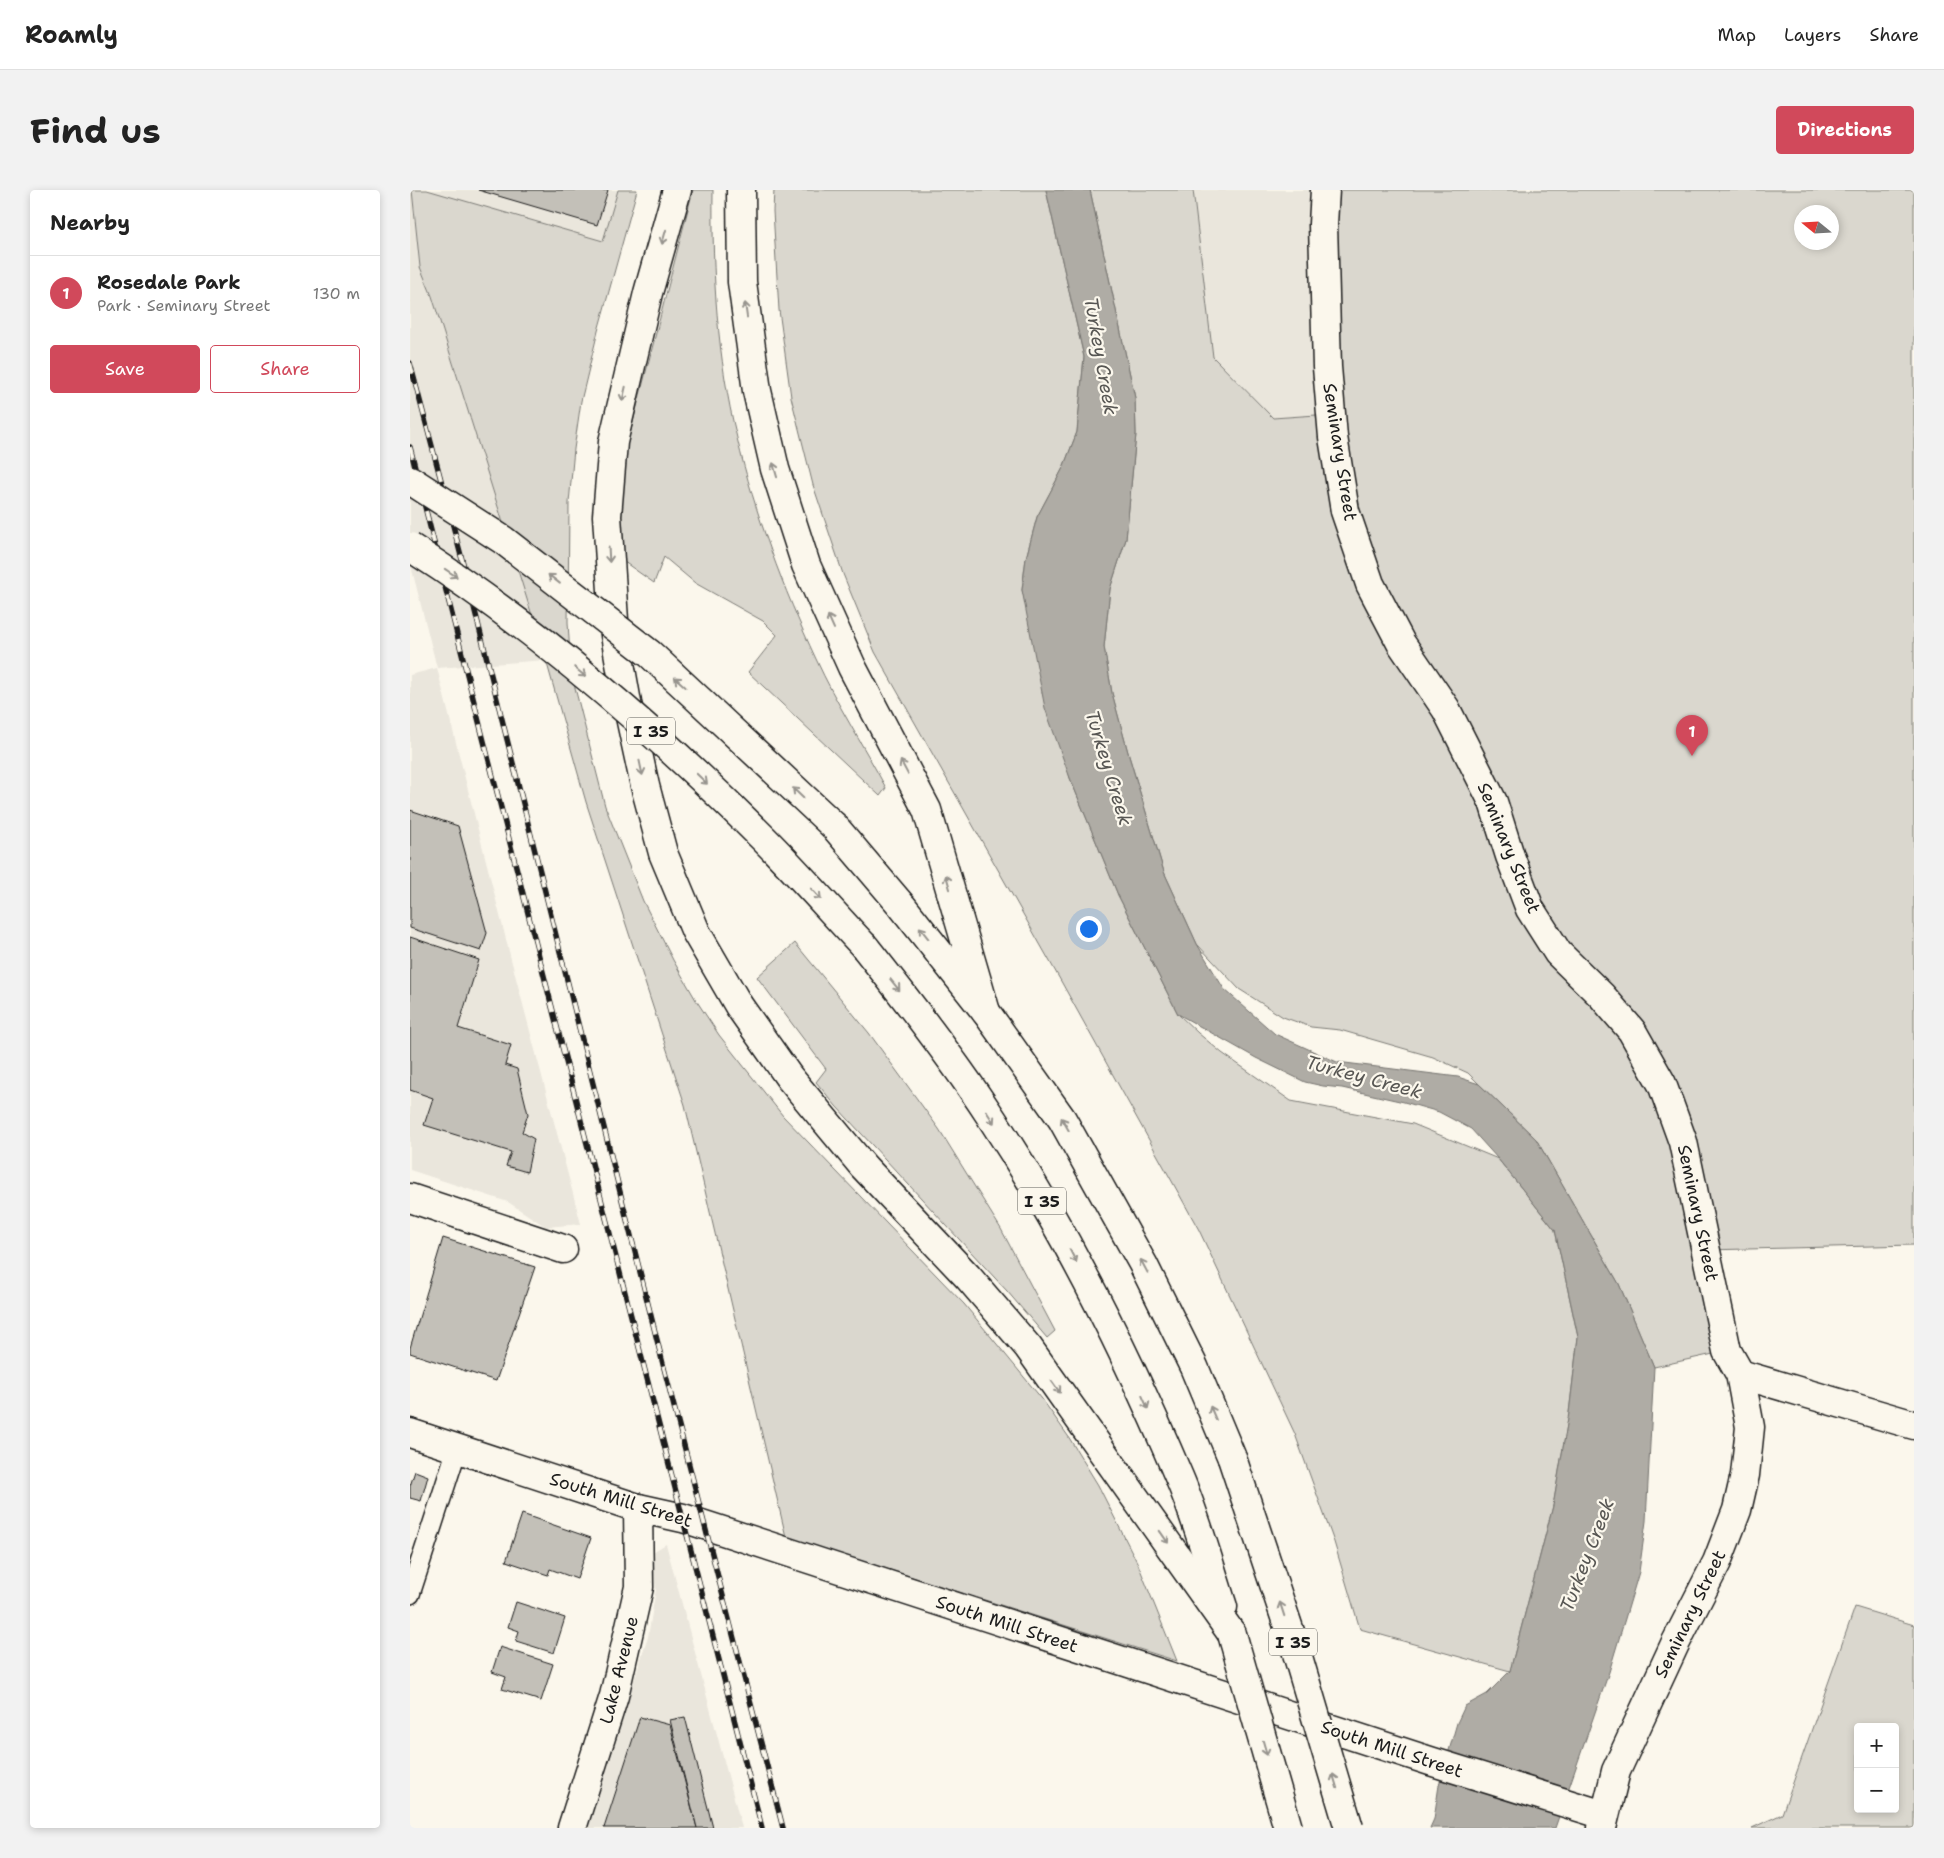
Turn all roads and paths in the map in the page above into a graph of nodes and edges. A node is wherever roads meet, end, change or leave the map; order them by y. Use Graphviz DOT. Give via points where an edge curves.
graph roads {
  1 [pos="677,190"];
  2 [pos="741,190"];
  3 [pos="1325,190"];
  4 [pos="410,480"];
  5 [pos="410,546"];
  6 [pos="986,1012"];
  7 [pos="410,1198"];
  8 [pos="563,1248"];
  9 [pos="1740,1374"];
  10 [pos="1914,1425"];
  11 [pos="410,1433"];
  12 [pos="457,1448"];
  13 [pos="638,1508"];
  14 [pos="410,1594"];
  15 [pos="1232,1634"];
  16 [pos="1603,1821"];
  17 [pos="572,1828"];
  18 [pos="1288,1828"];
  19 [pos="1349,1828"];
  1 -- 15 [label="main road, one-way" via="648,293 613,442 607,516 615,635 645,786 663,853 696,932 739,1006 789,1077 863,1166 968,1277 1028,1347"];
  6 -- 2 [label="main road, one-way" via="927,810 852,667 806,566 774,469 757,391 742,282"];
  3 -- 9 [label="main road, Seminary Street" via="1327,367 1333,437 1345,511 1370,584 1401,643 1446,709 1493,802 1530,909 1558,953 1632,1031 1662,1084 1684,1142 1727,1351"];
  6 -- 4 [label="main road, I 35, one-way, bridge" via="834,826 727,724 650,654 503,540"];
  5 -- 15 [label="main road, I 35, one-way, bridge" via="453,574 559,654 672,749 766,840 865,947 913,1006 989,1114 1063,1237 1124,1353 1180,1479"];
  19 -- 6 [label="main road, I 35, one-way, bridge" via="1296,1650 1232,1458 1194,1367 1143,1264 1062,1119"];
  7 -- 8 [label="main road"];
  9 -- 10 [label="main road"];
  9 -- 16 [label="main road, Seminary Street" via="1750,1427 1738,1510 1718,1562 1616,1771"];
  11 -- 12 [label="main road, South Mill Street"];
  12 -- 13 [label="main road, South Mill Street"];
  12 -- 14 [label="lane"];
  13 -- 16 [label="main road, South Mill Street" via="698,1523 1563,1802"];
  13 -- 17 [label="main road, Lake Avenue" via="639,1587 614,1696"];
  15 -- 18 [label="main road, I 35, one-way, bridge"];
}
